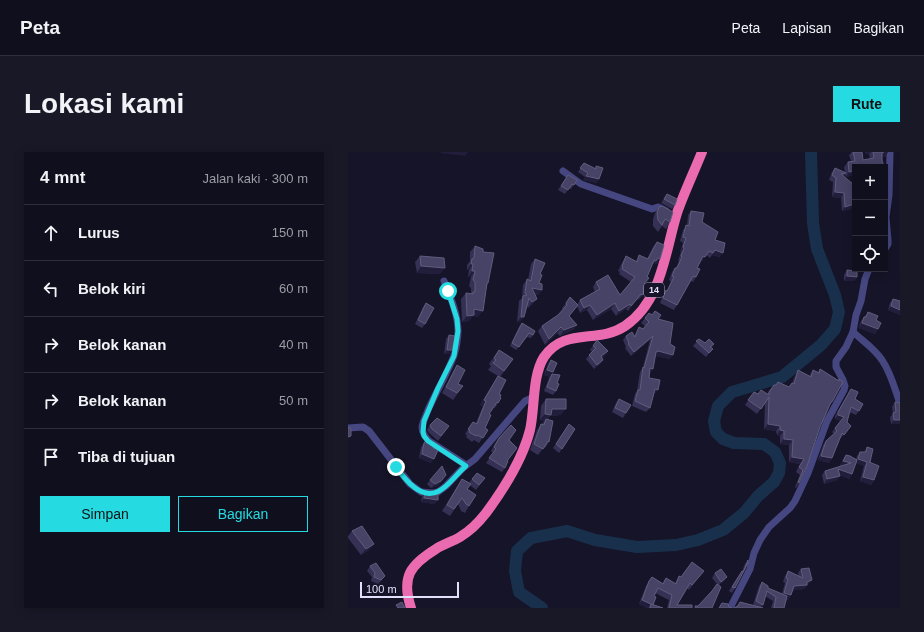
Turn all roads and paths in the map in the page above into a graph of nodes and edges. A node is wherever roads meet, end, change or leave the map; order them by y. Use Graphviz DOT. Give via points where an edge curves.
graph roads {
  1 [pos="702,152"];
  2 [pos="890,152"];
  3 [pos="563,171"];
  4 [pos="676,217"];
  5 [pos="888,236"];
  6 [pos="868,272"];
  7 [pos="444,281"];
  8 [pos="853,332"];
  9 [pos="534,397"];
  10 [pos="900,404"];
  11 [pos="348,428"];
  12 [pos="466,466"];
  13 [pos="411,608"];
  14 [pos="730,608"];
  1 -- 4 [label="highway, 14"];
  2 -- 5 [label="street" via="886,216"];
  3 -- 4 [label="street" via="580,184 652,209 658,207"];
  4 -- 9 [label="highway, 14" via="659,280 649,302 635,318 615,331 566,339 555,344 539,365"];
  6 -- 8 [label="street"];
  7 -- 12 [label="street" via="457,319 456,349 424,421 423,432 428,441"];
  8 -- 10 [label="street" via="883,361"];
  8 -- 14 [label="street" via="836,361 836,367 845,386 844,390 826,422 808,473 790,508 769,527 760,540 750,569"];
  9 -- 12 [label="street" via="525,401"];
  9 -- 13 [label="highway, 14" via="526,441 512,473 486,513 468,532 436,549 411,568 407,585"];
  11 -- 12 [label="street" via="363,427 369,431 404,477 421,492 438,492"];
}
